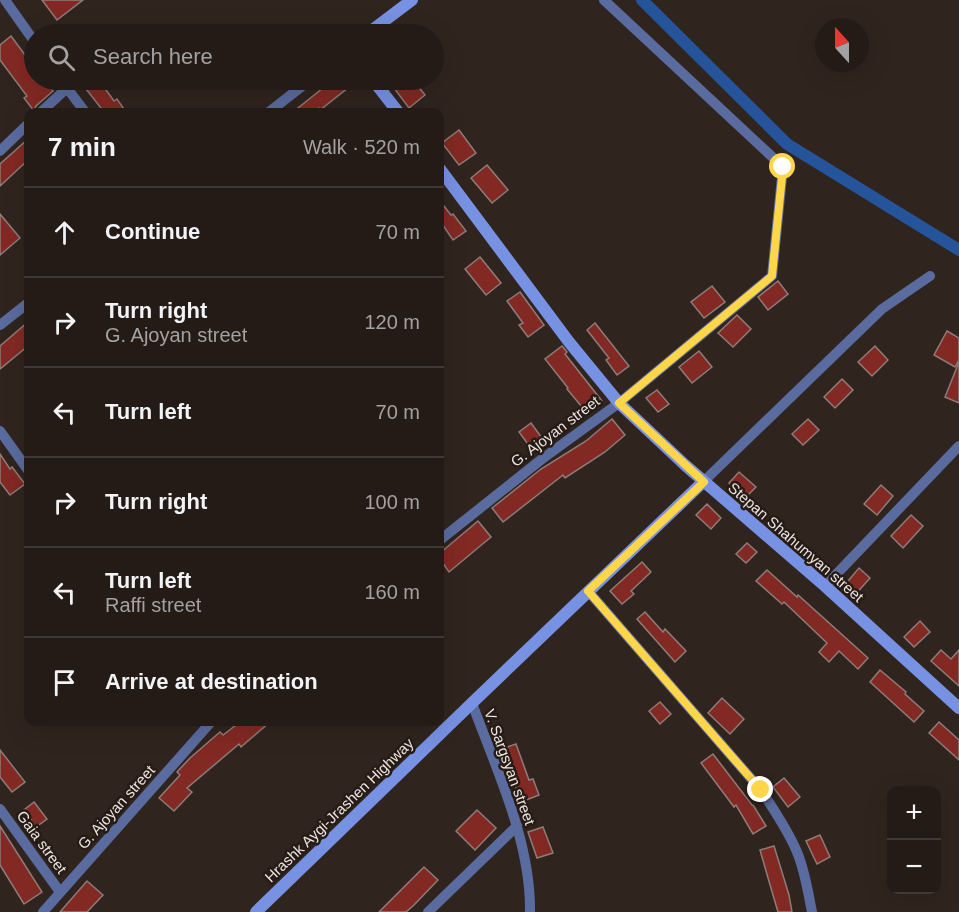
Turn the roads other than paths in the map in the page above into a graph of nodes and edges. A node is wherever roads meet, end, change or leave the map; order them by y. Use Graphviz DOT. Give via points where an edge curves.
graph roads {
  1 [pos="5,0"];
  2 [pos="412,0"];
  3 [pos="604,0"];
  4 [pos="380,24"];
  5 [pos="24,27"];
  6 [pos="59,90"];
  7 [pos="68,90"];
  8 [pos="297,90"];
  9 [pos="381,90"];
  10 [pos="44,108"];
  11 [pos="82,108"];
  12 [pos="274,108"];
  13 [pos="395,108"];
  14 [pos="24,128"];
  15 [pos="0,151"];
  16 [pos="444,174"];
  17 [pos="930,276"];
  18 [pos="24,306"];
  19 [pos="0,326"];
  20 [pos="619,403"];
  21 [pos="0,431"];
  22 [pos="959,446"];
  23 [pos="24,464"];
  24 [pos="704,482"];
  25 [pos="444,537"];
  26 [pos="825,586"];
  27 [pos="588,591"];
  28 [pos="472,703"];
  29 [pos="959,708"];
  30 [pos="207,726"];
  31 [pos="0,809"];
  32 [pos="517,826"];
  33 [pos="60,892"];
  34 [pos="43,912"];
  35 [pos="256,912"];
  36 [pos="428,912"];
  37 [pos="530,912"];
  38 [pos="812,912"];
  1 -- 5 [label="street"];
  2 -- 4 [label="main road"];
  3 -- 20 [label="street, G. Ajoyan street" via="783,167 772,276"];
  6 -- 10 [label="street"];
  7 -- 11 [label="street"];
  8 -- 12 [label="street"];
  9 -- 13 [label="main road"];
  14 -- 15 [label="street"];
  16 -- 20 [label="main road, Stepan Shahumyan street"];
  17 -- 24 [label="street" via="882,309"];
  18 -- 19 [label="street"];
  20 -- 24 [label="main road, Stepan Shahumyan street"];
  20 -- 25 [label="street, G. Ajoyan street"];
  21 -- 23 [label="street"];
  22 -- 26 [label="street"];
  24 -- 26 [label="main road, Stepan Shahumyan street"];
  24 -- 27 [label="main road, Hrashk Aygi-Jrashen Highway"];
  26 -- 29 [label="main road, Stepan Shahumyan street"];
  27 -- 28 [label="main road, Hrashk Aygi-Jrashen Highway"];
  27 -- 38 [label="street" via="761,790 798,853"];
  28 -- 32 [label="street, V. Sargsyan street"];
  28 -- 35 [label="main road, Hrashk Aygi-Jrashen Highway"];
  30 -- 33 [label="street, G. Ajoyan street"];
  31 -- 33 [label="street, Gaia street"];
  32 -- 36 [label="street"];
  32 -- 37 [label="street, V. Sargsyan street" via="528,877"];
  33 -- 34 [label="street, G. Ajoyan street"];
}
